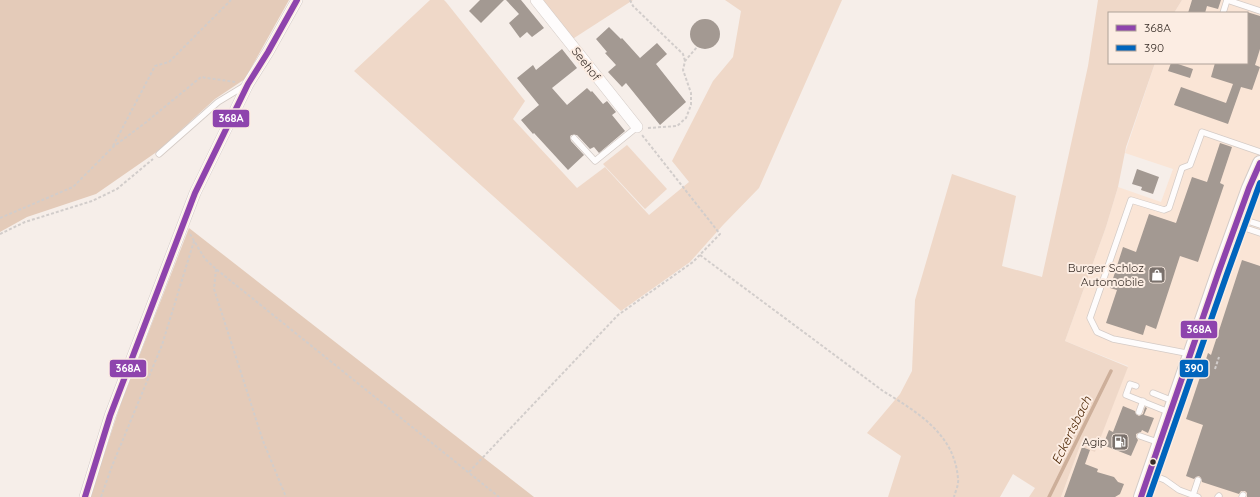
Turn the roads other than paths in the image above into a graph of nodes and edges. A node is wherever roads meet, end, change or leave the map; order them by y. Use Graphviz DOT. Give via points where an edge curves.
graph roads {
  1 [pos="297,0"];
  2 [pos="536,0"];
  3 [pos="1260,11"];
  4 [pos="1223,12"];
  5 [pos="248,84"];
  6 [pos="637,128"];
  7 [pos="574,138"];
  8 [pos="1260,152"];
  9 [pos="159,154"];
  10 [pos="1260,163"];
  11 [pos="1254,190"];
  12 [pos="1237,222"];
  13 [pos="1260,225"];
  14 [pos="1260,233"];
  15 [pos="1191,354"];
  16 [pos="1136,386"];
  17 [pos="1153,393"];
  18 [pos="1143,401"];
  19 [pos="1173,407"];
  20 [pos="1139,412"];
  21 [pos="1140,436"];
  22 [pos="1160,443"];
  23 [pos="1150,474"];
  24 [pos="1196,482"];
  25 [pos="1196,496"];
  26 [pos="85,497"];
  27 [pos="1141,497"];
  1 -- 5 [label="street"];
  2 -- 6 [label="street, Seehof"];
  3 -- 4 [label="lane" via="1227,0"];
  5 -- 9 [label="lane" via="218,102"];
  5 -- 26 [label="street" via="195,193 110,416"];
  6 -- 7 [label="lane" via="595,161"];
  8 -- 15 [label="lane" via="1202,132 1190,165 1182,168 1169,208 1164,210 1131,200 1090,318 1097,332 1113,339"];
  10 -- 11 [label="street"];
  11 -- 12 [label="street"];
  12 -- 13 [label="lane"];
  12 -- 14 [label="lane"];
  12 -- 15 [label="street"];
  15 -- 19 [label="street"];
  16 -- 18 [label="lane" via="1130,384 1126,395"];
  17 -- 19 [label="lane"];
  18 -- 19 [label="lane"];
  18 -- 20 [label="lane"];
  19 -- 22 [label="street"];
  21 -- 22 [label="lane"];
  22 -- 23 [label="street"];
  23 -- 25 [label="lane"];
  23 -- 27 [label="street"];
  24 -- 25 [label="lane"];
}
